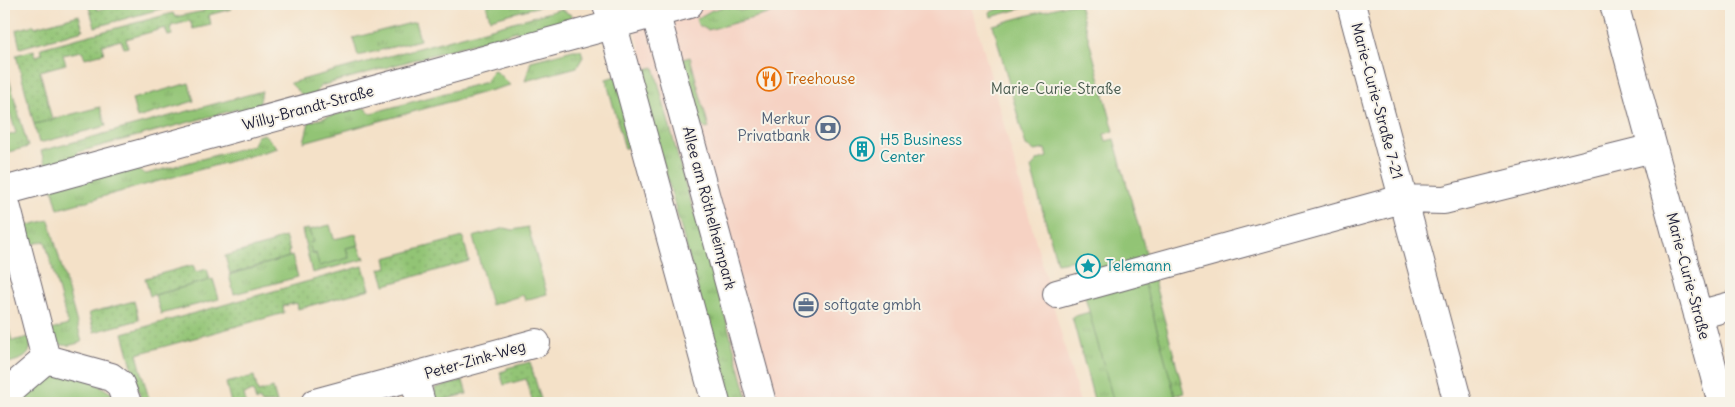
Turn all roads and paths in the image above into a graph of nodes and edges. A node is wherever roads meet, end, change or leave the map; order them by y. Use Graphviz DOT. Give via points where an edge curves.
graph roads {
  1 [pos="690,4"];
  2 [pos="1351,4"];
  3 [pos="1614,4"];
  4 [pos="654,8"];
  5 [pos="610,14"];
  6 [pos="1653,148"];
  7 [pos="4,192"];
  8 [pos="4,198"];
  9 [pos="1402,199"];
  10 [pos="1057,294"];
  11 [pos="1731,306"];
  12 [pos="1698,315"];
  13 [pos="536,343"];
  14 [pos="46,360"];
  15 [pos="414,377"];
  16 [pos="4,395"];
  17 [pos="127,403"];
  18 [pos="315,403"];
  19 [pos="421,403"];
  20 [pos="716,403"];
  21 [pos="762,403"];
  22 [pos="1458,403"];
  23 [pos="1722,403"];
  1 -- 4 [label="street"];
  2 -- 9 [label="street, Marie-Curie-Straße 7-21"];
  3 -- 6 [label="street, Marie-Curie-Straße"];
  4 -- 5 [label="street"];
  4 -- 21 [label="street, Allee am Röthelheimpark"];
  5 -- 7 [label="street, Willy-Brandt-Straße"];
  5 -- 20 [label="street"];
  6 -- 9 [label="street" via="1444,200"];
  6 -- 12 [label="street, Marie-Curie-Straße"];
  8 -- 14 [label="street"];
  9 -- 10 [label="street"];
  9 -- 22 [label="street"];
  11 -- 12 [label="street"];
  12 -- 23 [label="street, Marie-Curie-Straße"];
  13 -- 15 [label="street, Peter-Zink-Weg"];
  14 -- 16 [label="street"];
  14 -- 17 [label="street" via="111,377 120,384"];
  15 -- 18 [label="street, Peter-Zink-Weg"];
  15 -- 19 [label="street, Peter-Zink-Weg"];
}
